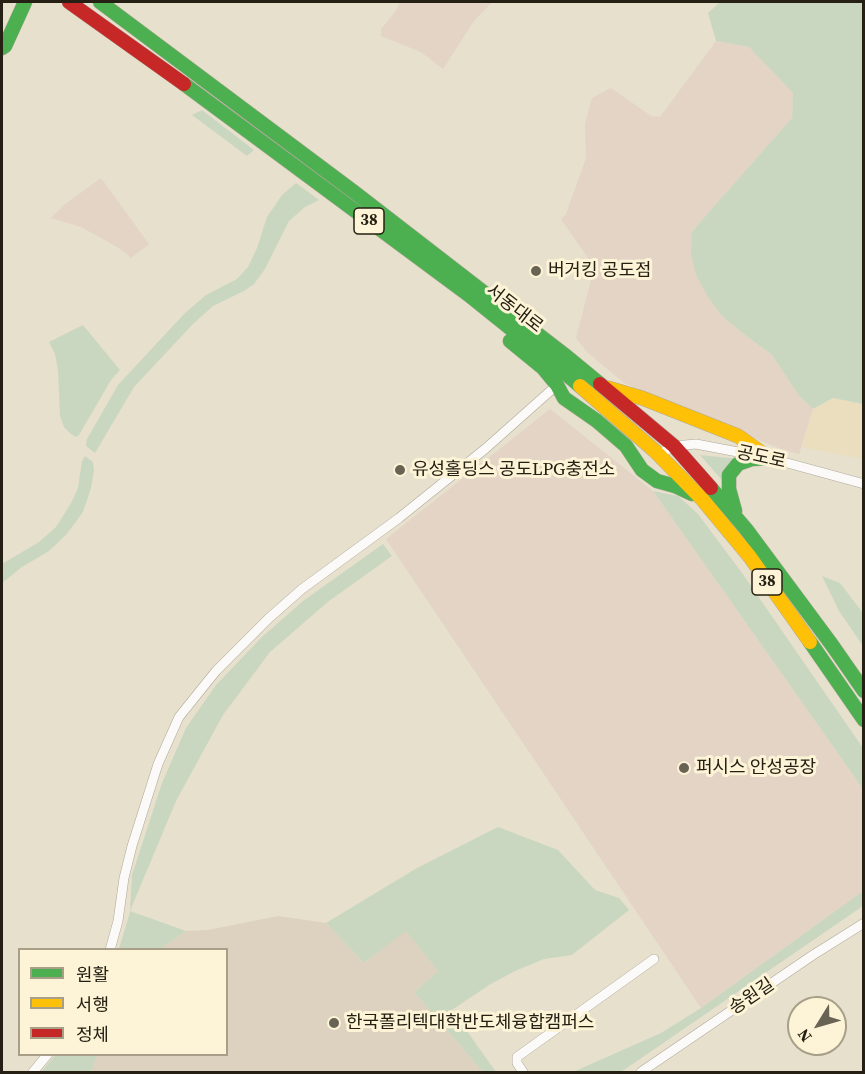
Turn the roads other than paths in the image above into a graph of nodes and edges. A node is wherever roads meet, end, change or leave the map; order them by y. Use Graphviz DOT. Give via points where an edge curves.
graph roads {
  1 [pos="25,2"];
  2 [pos="69,2"];
  3 [pos="100,2"];
  4 [pos="2,48"];
  5 [pos="470,296"];
  6 [pos="557,385"];
  7 [pos="601,386"];
  8 [pos="674,446"];
  9 [pos="658,454"];
  10 [pos="769,458"];
  11 [pos="864,484"];
  12 [pos="702,499"];
  13 [pos="737,517"];
  14 [pos="864,691"];
  15 [pos="864,720"];
  16 [pos="864,923"];
  17 [pos="111,948"];
  18 [pos="654,959"];
  19 [pos="46,1056"];
  20 [pos="33,1072"];
  21 [pos="523,1072"];
  22 [pos="641,1072"];
  1 -- 4 [label="main road"];
  2 -- 5 [label="main road, 서동대로 / 38"];
  3 -- 7 [label="main road, 서동대로 / 38" via="354,192"];
  5 -- 6 [label="main road" via="498,331 543,368"];
  5 -- 9 [label="main road, 서동대로 / 38"];
  6 -- 12 [label="main road" via="564,398 626,446 642,470 657,481"];
  6 -- 17 [label="street" via="399,518 302,589 216,671 178,717 158,764 132,846"];
  7 -- 8 [label="main road, 서동대로 / 38"];
  7 -- 10 [label="main road" via="738,436"];
  8 -- 9 [label="street, 공도로"];
  8 -- 10 [label="street, 공도로" via="696,444"];
  8 -- 13 [label="main road, 서동대로 / 38"];
  9 -- 12 [label="main road, 서동대로 / 38"];
  10 -- 11 [label="street, 공도로"];
  10 -- 13 [label="main road" via="738,464 729,476"];
  12 -- 15 [label="main road, 서동대로 / 38" via="750,557"];
  13 -- 14 [label="main road, 서동대로 / 38"];
  16 -- 22 [label="street, 송원길"];
  18 -- 21 [label="street" via="516,1057"];
  19 -- 20 [label="street"];
}
